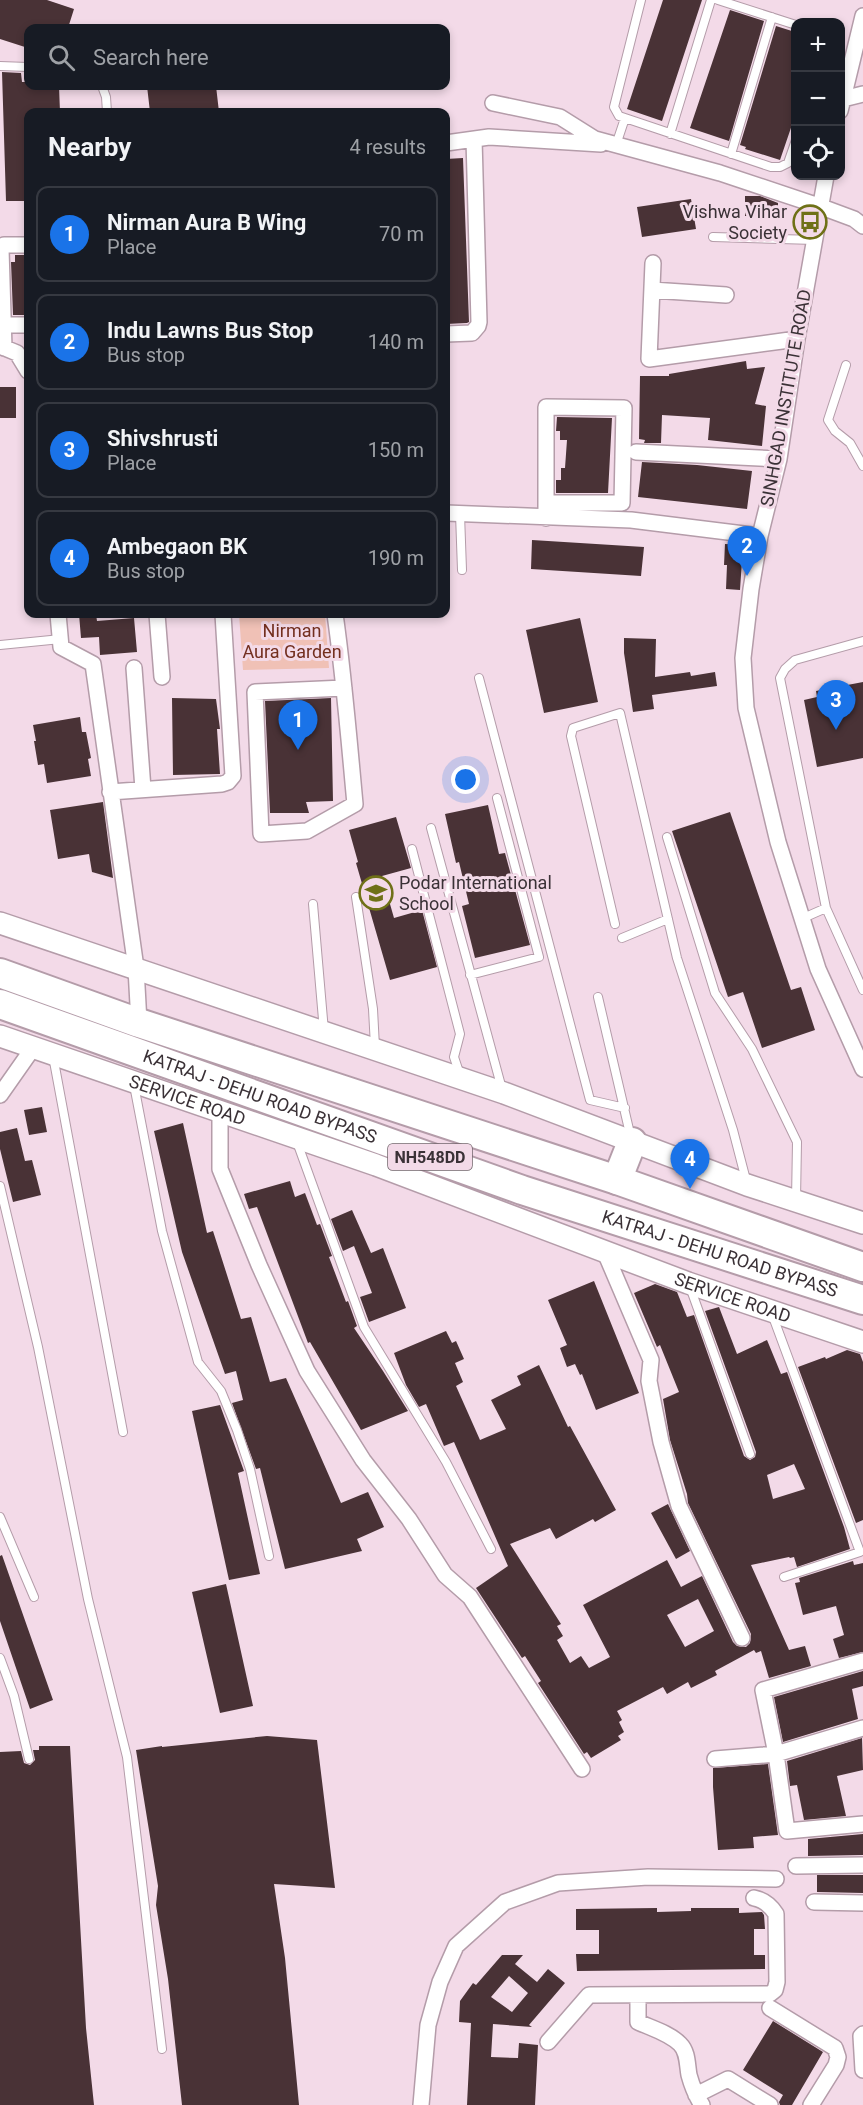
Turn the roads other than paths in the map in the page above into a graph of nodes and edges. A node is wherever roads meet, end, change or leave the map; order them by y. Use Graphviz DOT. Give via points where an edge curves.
graph roads {
  1 [pos="641,0"];
  2 [pos="711,0"];
  3 [pos="718,0"];
  4 [pos="863,16"];
  5 [pos="772,17"];
  6 [pos="791,24"];
  7 [pos="0,66"];
  8 [pos="24,67"];
  9 [pos="103,90"];
  10 [pos="845,92"];
  11 [pos="863,94"];
  12 [pos="493,103"];
  13 [pos="845,103"];
  14 [pos="107,108"];
  15 [pos="625,118"];
  16 [pos="670,134"];
  17 [pos="474,139"];
  18 [pos="450,142"];
  19 [pos="616,145"];
  20 [pos="791,153"];
  21 [pos="731,154"];
  22 [pos="825,180"];
  23 [pos="819,206"];
  24 [pos="863,226"];
  25 [pos="713,237"];
  26 [pos="815,240"];
  27 [pos="24,245"];
  28 [pos="653,263"];
  29 [pos="652,290"];
  30 [pos="726,295"];
  31 [pos="4,325"];
  32 [pos="24,325"];
  33 [pos="450,334"];
  34 [pos="797,339"];
  35 [pos="12,350"];
  36 [pos="846,365"];
  37 [pos="24,366"];
  38 [pos="636,452"];
  39 [pos="778,459"];
  40 [pos="863,466"];
  41 [pos="546,510"];
  42 [pos="453,513"];
  43 [pos="760,536"];
  44 [pos="462,570"];
  45 [pos="58,618"];
  46 [pos="157,618"];
  47 [pos="223,618"];
  48 [pos="336,618"];
  49 [pos="61,639"];
  50 [pos="863,640"];
  51 [pos="0,645"];
  52 [pos="134,668"];
  53 [pos="162,677"];
  54 [pos="479,678"];
  55 [pos="344,688"];
  56 [pos="142,789"];
  57 [pos="110,792"];
  58 [pos="497,798"];
  59 [pos="431,828"];
  60 [pos="667,837"];
  61 [pos="412,849"];
  62 [pos="356,897"];
  63 [pos="313,904"];
  64 [pos="826,908"];
  65 [pos="668,919"];
  66 [pos="801,919"];
  67 [pos="0,923"];
  68 [pos="615,924"];
  69 [pos="622,938"];
  70 [pos="136,968"];
  71 [pos="0,973"];
  72 [pos="470,975"];
  73 [pos="863,990"];
  74 [pos="598,997"];
  75 [pos="0,1004"];
  76 [pos="139,1023"];
  77 [pos="324,1034"];
  78 [pos="0,1036"];
  79 [pos="43,1051"];
  80 [pos="376,1052"];
  81 [pos="863,1069"];
  82 [pos="461,1079"];
  83 [pos="134,1082"];
  84 [pos="504,1093"];
  85 [pos="0,1095"];
  86 [pos="625,1108"];
  87 [pos="220,1112"];
  88 [pos="296,1138"];
  89 [pos="632,1142"];
  90 [pos="617,1180"];
  91 [pos="747,1185"];
  92 [pos="0,1186"];
  93 [pos="796,1201"];
  94 [pos="863,1223"];
  95 [pos="604,1250"];
  96 [pos="863,1267"];
  97 [pos="688,1283"];
  98 [pos="863,1300"];
  99 [pos="772,1312"];
  100 [pos="863,1342"];
  101 [pos="123,1432"];
  102 [pos="750,1454"];
  103 [pos="0,1517"];
  104 [pos="491,1549"];
  105 [pos="269,1556"];
  106 [pos="784,1577"];
  107 [pos="34,1597"];
  108 [pos="742,1638"];
  109 [pos="0,1658"];
  110 [pos="863,1661"];
  111 [pos="863,1728"];
  112 [pos="776,1755"];
  113 [pos="29,1759"];
  114 [pos="715,1759"];
  115 [pos="582,1769"];
  116 [pos="863,1824"];
  117 [pos="863,1865"];
  118 [pos="796,1866"];
  119 [pos="776,1878"];
  120 [pos="754,1898"];
  121 [pos="814,1902"];
  122 [pos="863,1903"];
  123 [pos="638,1995"];
  124 [pos="770,2008"];
  125 [pos="863,2034"];
  126 [pos="548,2042"];
  127 [pos="162,2049"];
  128 [pos="863,2070"];
  129 [pos="699,2100"];
  130 [pos="421,2105"];
  131 [pos="770,2105"];
  132 [pos="811,2105"];
  1 -- 15 [label="lane" via="614,107"];
  2 -- 16 [label="lane"];
  3 -- 5 [label="lane"];
  4 -- 10 [label="street"];
  5 -- 6 [label="lane"];
  5 -- 21 [label="lane"];
  7 -- 8 [label="lane"];
  9 -- 14 [label="lane"];
  11 -- 13 [label="street"];
  12 -- 19 [label="street" via="560,117 595,139"];
  15 -- 16 [label="lane"];
  15 -- 19 [label="lane"];
  16 -- 21 [label="lane"];
  17 -- 18 [label="street"];
  17 -- 19 [label="street" via="489,136"];
  17 -- 33 [label="street" via="479,322 472,333"];
  19 -- 23 [label="street" via="720,173"];
  20 -- 21 [label="lane" via="788,163 780,167"];
  22 -- 23 [label="street, SINHGAD INSTITUTE ROAD"];
  23 -- 24 [label="street"];
  23 -- 26 [label="street, SINHGAD INSTITUTE ROAD"];
  25 -- 26 [label="lane"];
  26 -- 34 [label="street, SINHGAD INSTITUTE ROAD"];
  27 -- 31 [label="street" via="4,245 1,249"];
  28 -- 29 [label="street"];
  29 -- 30 [label="street"];
  29 -- 34 [label="street" via="649,359"];
  31 -- 32 [label="street"];
  31 -- 35 [label="street"];
  34 -- 39 [label="street, SINHGAD INSTITUTE ROAD"];
  35 -- 37 [label="street"];
  36 -- 40 [label="lane" via="828,420 850,443"];
  38 -- 39 [label="street"];
  39 -- 43 [label="street, SINHGAD INSTITUTE ROAD"];
  41 -- 41 [label="street" via="546,407 624,408 622,503"];
  41 -- 42 [label="street"];
  41 -- 43 [label="street"];
  42 -- 44 [label="lane"];
  43 -- 66 [label="street, SINHGAD INSTITUTE ROAD" via="743,658 746,708"];
  45 -- 49 [label="street"];
  46 -- 53 [label="street"];
  47 -- 56 [label="street" via="233,776 222,784"];
  48 -- 55 [label="street"];
  49 -- 51 [label="lane"];
  49 -- 57 [label="street" via="61,647 93,664"];
  50 -- 64 [label="lane" via="795,660 780,678"];
  52 -- 56 [label="street"];
  54 -- 86 [label="lane" via="590,1100"];
  55 -- 55 [label="street" via="355,804 307,831 261,834 255,692"];
  56 -- 57 [label="street"];
  57 -- 70 [label="street"];
  58 -- 72 [label="lane" via="539,957"];
  59 -- 72 [label="lane"];
  60 -- 93 [label="lane" via="715,993 752,1049 797,1142"];
  61 -- 82 [label="lane" via="460,1034 454,1057"];
  62 -- 80 [label="lane"];
  63 -- 77 [label="lane"];
  64 -- 66 [label="lane"];
  64 -- 73 [label="lane"];
  65 -- 68 [label="lane" via="620,713 573,728 571,736"];
  65 -- 69 [label="lane"];
  65 -- 91 [label="lane" via="676,958 733,1130"];
  66 -- 81 [label="street, SINHGAD INSTITUTE ROAD" via="818,969"];
  67 -- 70 [label="street"];
  70 -- 76 [label="street"];
  70 -- 77 [label="street"];
  71 -- 76 [label="highway, KATRAJ - DEHU ROAD BYPASS / NH548DD"];
  72 -- 84 [label="lane"];
  74 -- 86 [label="lane"];
  75 -- 98 [label="highway, KATRAJ - DEHU ROAD BYPASS / NH548DD" via="522,1190"];
  76 -- 90 [label="highway, KATRAJ - DEHU ROAD BYPASS / NH548DD"];
  77 -- 80 [label="street"];
  78 -- 79 [label="street, SERVICE ROAD"];
  79 -- 83 [label="street, SERVICE ROAD"];
  79 -- 85 [label="street"];
  79 -- 101 [label="lane"];
  80 -- 82 [label="street"];
  82 -- 84 [label="street"];
  83 -- 87 [label="street, SERVICE ROAD"];
  83 -- 105 [label="lane" via="162,1231 198,1362 221,1391 237,1430 250,1468"];
  84 -- 89 [label="street"];
  86 -- 89 [label="lane"];
  87 -- 88 [label="street, SERVICE ROAD"];
  87 -- 115 [label="street" via="220,1169 307,1371 363,1460 409,1519 445,1575 470,1597"];
  88 -- 95 [label="street, SERVICE ROAD"];
  88 -- 104 [label="lane" via="364,1327 446,1461"];
  89 -- 90 [label="highway"];
  89 -- 91 [label="street"];
  90 -- 96 [label="highway, KATRAJ - DEHU ROAD BYPASS / NH548DD"];
  91 -- 93 [label="street"];
  92 -- 127 [label="lane" via="38,1347 88,1599 127,1757"];
  93 -- 94 [label="street"];
  95 -- 97 [label="street, SERVICE ROAD"];
  95 -- 108 [label="street" via="651,1360 649,1381 679,1506"];
  97 -- 99 [label="street, SERVICE ROAD"];
  97 -- 102 [label="lane"];
  99 -- 100 [label="street, SERVICE ROAD"];
  99 -- 106 [label="lane" via="860,1552"];
  103 -- 107 [label="lane"];
  109 -- 113 [label="lane"];
  110 -- 112 [label="street" via="763,1690"];
  111 -- 112 [label="street"];
  112 -- 114 [label="street"];
  112 -- 116 [label="street" via="787,1831"];
  117 -- 118 [label="street"];
  119 -- 130 [label="street" via="648,1877 558,1883 505,1902 456,1946 440,1982 428,2025"];
  120 -- 123 [label="street" via="772,1907 776,1914 775,1990 764,1995"];
  121 -- 122 [label="street"];
  123 -- 126 [label="street" via="588,1995"];
  123 -- 129 [label="street" via="638,2022 680,2044"];
  124 -- 132 [label="street" via="835,2048 836,2065"];
  125 -- 128 [label="street"];
  129 -- 131 [label="street" via="728,2079"];
}
